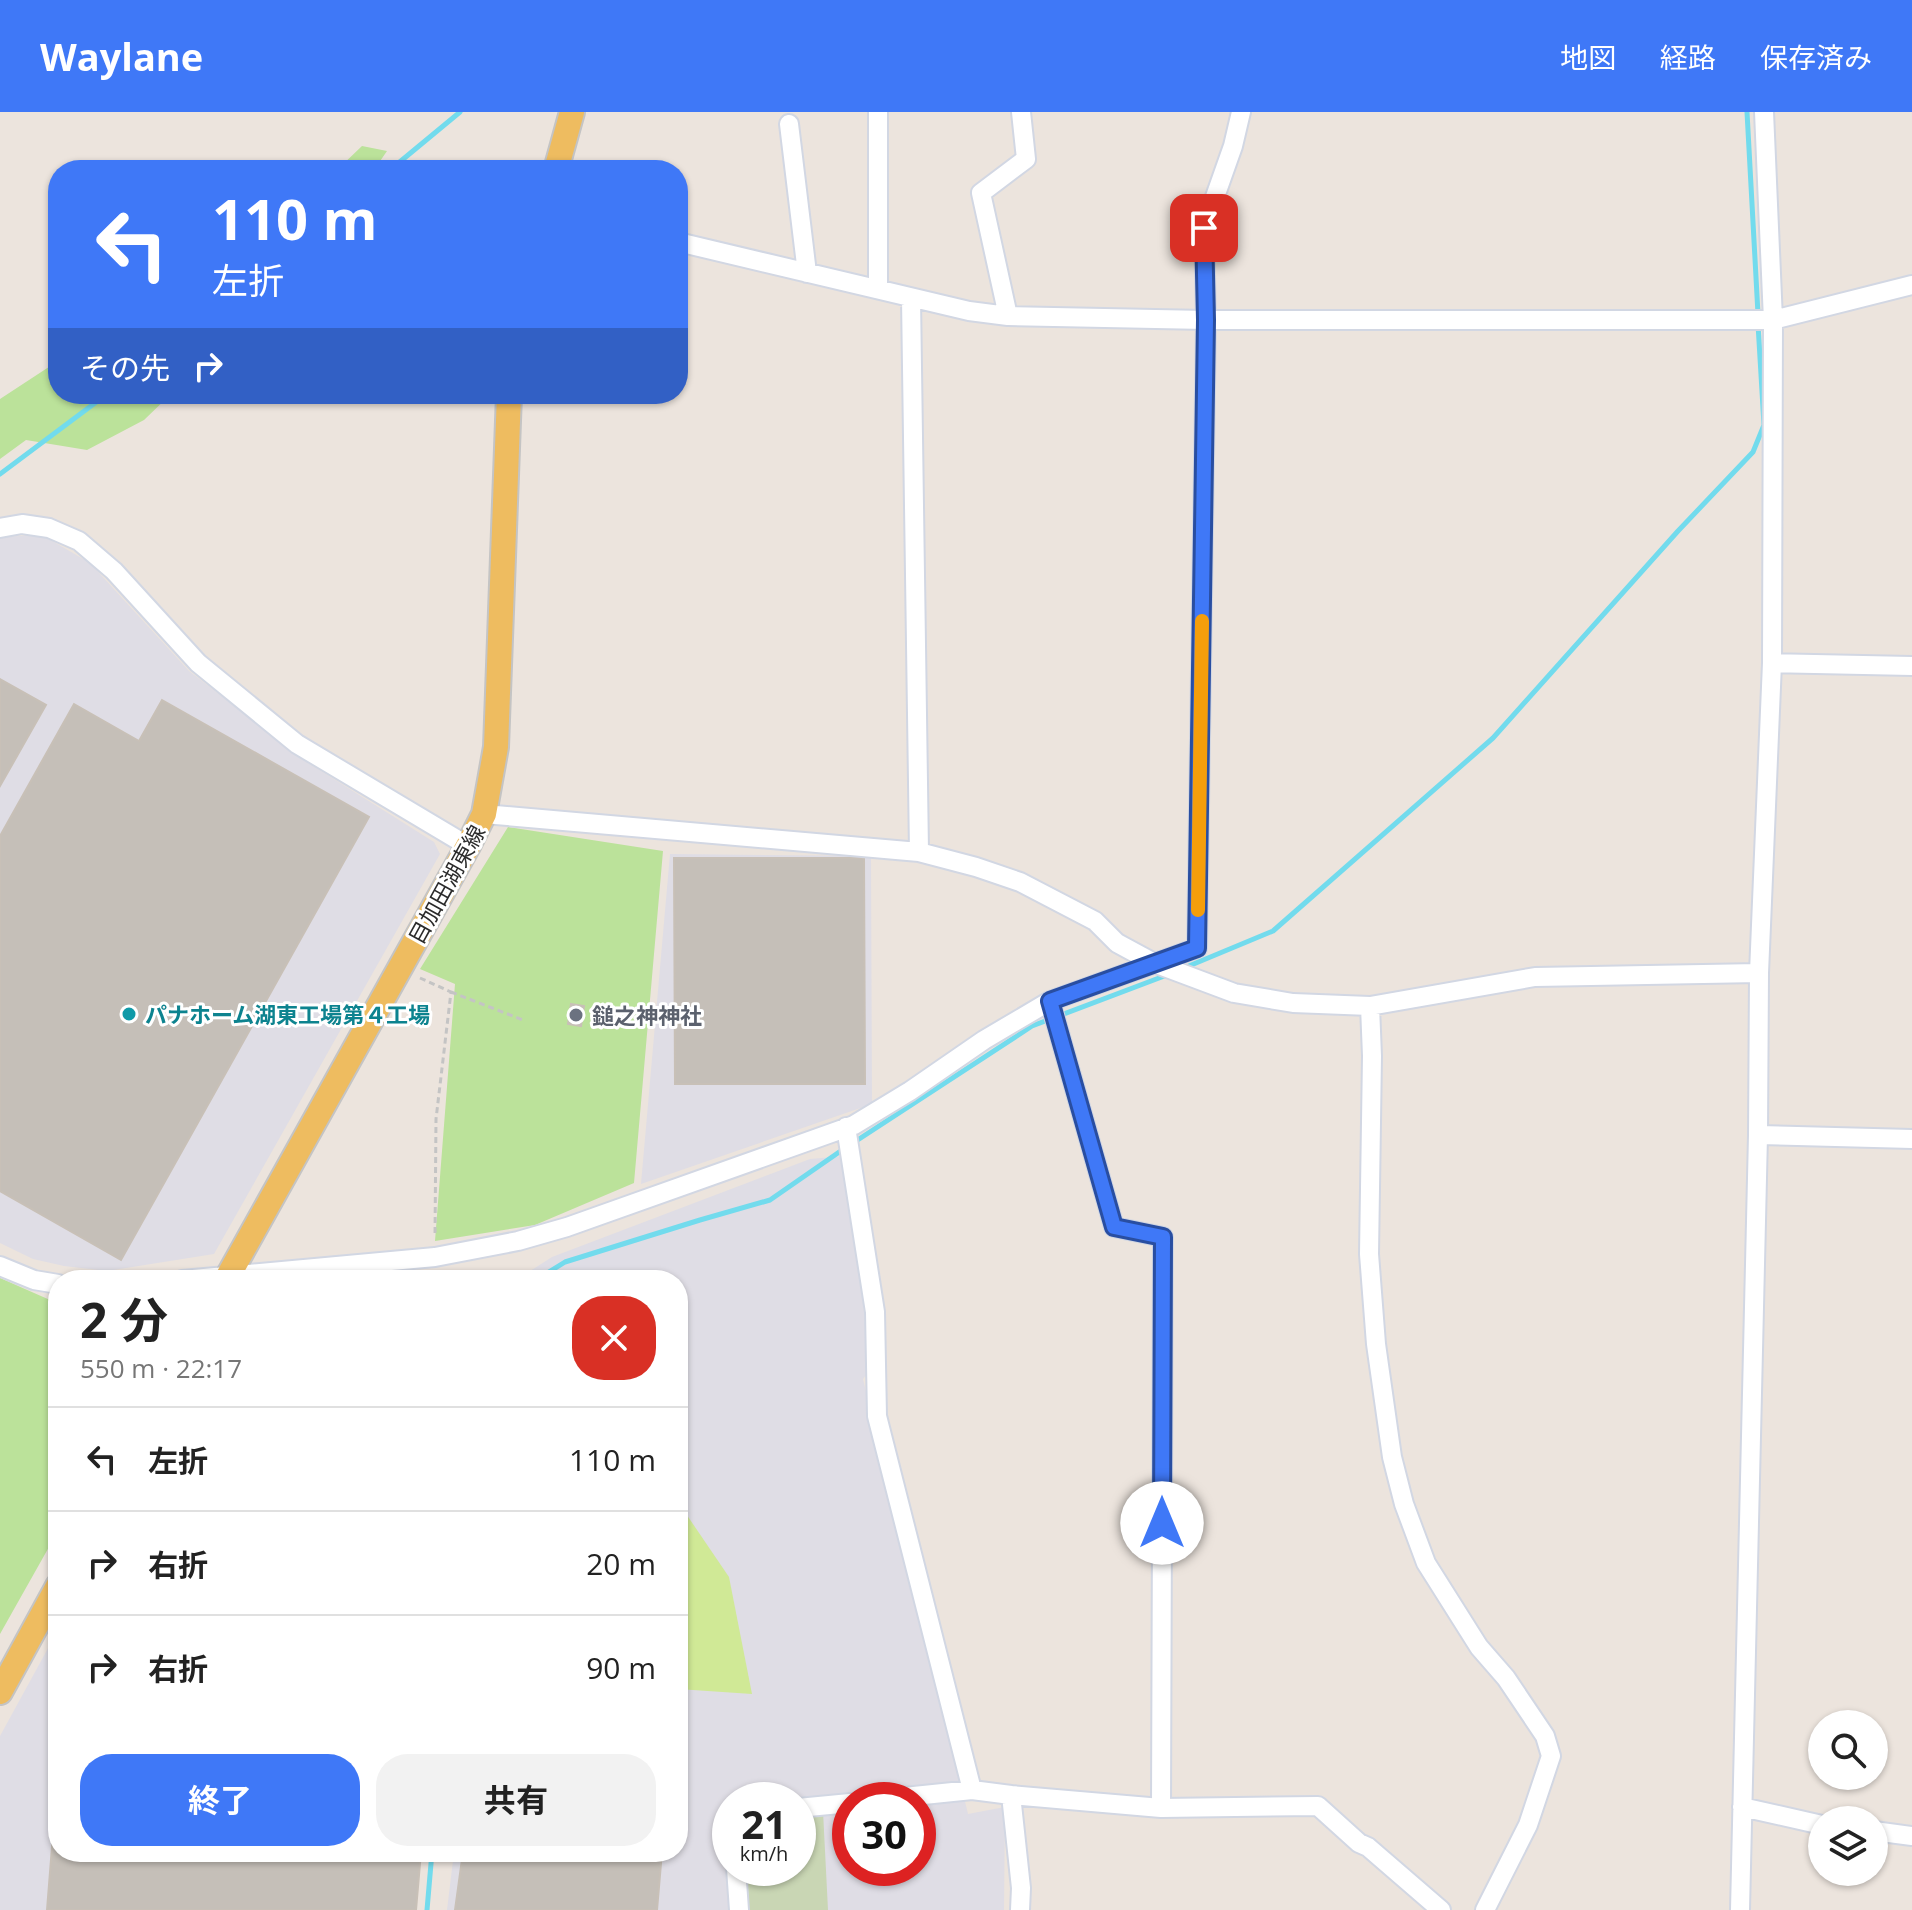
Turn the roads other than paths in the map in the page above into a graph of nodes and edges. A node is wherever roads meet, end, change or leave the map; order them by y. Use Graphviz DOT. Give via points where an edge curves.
graph roads {
  1 [pos="572,112"];
  2 [pos="878,112"];
  3 [pos="1021,112"];
  4 [pos="1241,112"];
  5 [pos="1764,112"];
  6 [pos="789,124"];
  7 [pos="559,160"];
  8 [pos="688,244"];
  9 [pos="807,273"];
  10 [pos="1912,285"];
  11 [pos="878,289"];
  12 [pos="911,298"];
  13 [pos="1008,316"];
  14 [pos="1206,320"];
  15 [pos="1773,320"];
  16 [pos="509,404"];
  17 [pos="0,528"];
  18 [pos="1772,663"];
  19 [pos="1912,666"];
  20 [pos="484,814"];
  21 [pos="468,846"];
  22 [pos="919,852"];
  23 [pos="1154,963"];
  24 [pos="1759,973"];
  25 [pos="1050,1001"];
  26 [pos="1370,1006"];
  27 [pos="846,1127"];
  28 [pos="1758,1135"];
  29 [pos="1912,1139"];
  30 [pos="0,1266"];
  31 [pos="231,1270"];
  32 [pos="306,1270"];
  33 [pos="48,1282"];
  34 [pos="48,1604"];
  35 [pos="0,1692"];
  36 [pos="972,1790"];
  37 [pos="936,1794"];
  38 [pos="1011,1795"];
  39 [pos="1742,1807"];
  40 [pos="1161,1808"];
  41 [pos="1808,1822"];
  42 [pos="1888,1833"];
  43 [pos="1912,1836"];
  44 [pos="737,1886"];
  45 [pos="739,1910"];
  46 [pos="1020,1910"];
  47 [pos="1441,1910"];
  48 [pos="1485,1910"];
  49 [pos="1740,1910"];
  1 -- 7 [label="main road"];
  2 -- 11 [label="street"];
  3 -- 13 [label="street" via="1026,159 981,193"];
  4 -- 14 [label="street" via="1204,228"];
  5 -- 15 [label="street"];
  6 -- 9 [label="street"];
  8 -- 9 [label="street"];
  9 -- 11 [label="street"];
  10 -- 15 [label="street"];
  11 -- 12 [label="street"];
  12 -- 13 [label="street"];
  12 -- 22 [label="street"];
  13 -- 14 [label="street"];
  14 -- 15 [label="street"];
  14 -- 23 [label="street" via="1197,948"];
  15 -- 18 [label="street"];
  16 -- 20 [label="main road, 目加田湖東線" via="496,747"];
  17 -- 21 [label="street" via="49,528 79,541 114,571 198,663 297,744"];
  18 -- 19 [label="street"];
  18 -- 24 [label="street"];
  20 -- 21 [label="main road, 目加田湖東線"];
  20 -- 22 [label="street"];
  21 -- 31 [label="main road, 目加田湖東線"];
  22 -- 23 [label="street" via="1020,882 1095,921 1117,943"];
  23 -- 25 [label="street"];
  23 -- 26 [label="street" via="1234,993 1293,1003"];
  24 -- 26 [label="street" via="1535,977"];
  24 -- 28 [label="street"];
  25 -- 27 [label="street"];
  25 -- 40 [label="street" via="1114,1227 1163,1237"];
  26 -- 48 [label="street" via="1369,1254 1392,1457 1426,1563 1545,1736 1551,1756 1528,1825"];
  27 -- 32 [label="street" via="518,1241 435,1257"];
  27 -- 36 [label="street" via="875,1312 877,1416"];
  28 -- 29 [label="street"];
  28 -- 39 [label="street"];
  30 -- 33 [label="street"];
  34 -- 35 [label="main road"];
  36 -- 37 [label="street"];
  36 -- 38 [label="street"];
  38 -- 40 [label="street"];
  38 -- 46 [label="street"];
  39 -- 41 [label="street"];
  39 -- 49 [label="street"];
  40 -- 47 [label="street" via="1318,1806"];
  42 -- 43 [label="street"];
  44 -- 45 [label="street"];
}
